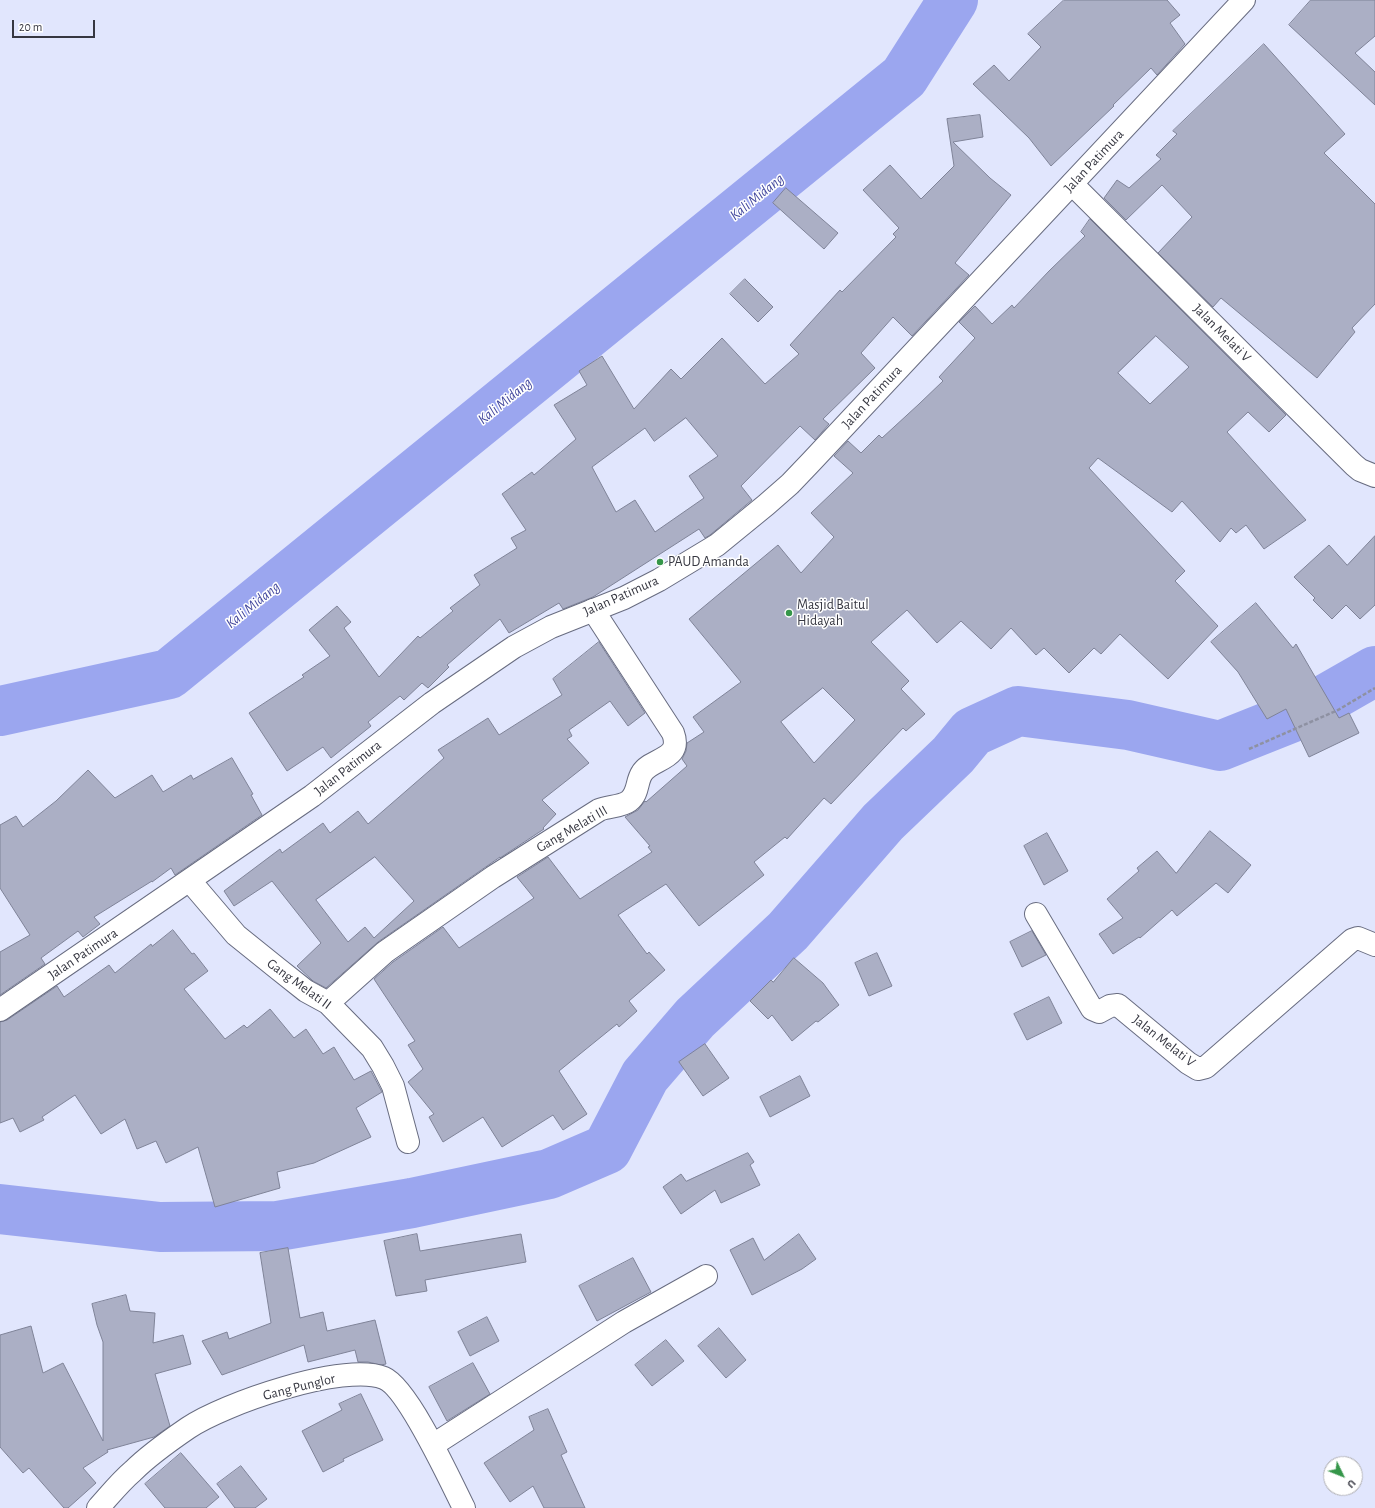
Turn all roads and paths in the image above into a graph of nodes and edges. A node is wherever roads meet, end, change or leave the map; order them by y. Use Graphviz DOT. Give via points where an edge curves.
graph roads {
  1 [pos="1244,0"];
  2 [pos="1072,184"];
  3 [pos="1375,476"];
  4 [pos="593,610"];
  5 [pos="1375,688"];
  6 [pos="1249,750"];
  7 [pos="190,881"];
  8 [pos="1036,914"];
  9 [pos="1375,945"];
  10 [pos="328,1003"];
  11 [pos="0,1010"];
  12 [pos="408,1142"];
  13 [pos="706,1276"];
  14 [pos="433,1445"];
  15 [pos="98,1508"];
  16 [pos="464,1508"];
  1 -- 2 [label="street, Jalan Patimura"];
  2 -- 3 [label="street, Jalan Melati V" via="1354,465"];
  2 -- 4 [label="street, Jalan Patimura" via="790,484 717,545 624,598"];
  4 -- 7 [label="street, Jalan Patimura" via="551,627 514,647 472,675 312,796"];
  4 -- 10 [label="street, Gang Melati III" via="672,731 675,742 671,753 642,772 638,789 630,801 600,810 493,877 385,952"];
  5 -- 6 [label="path" via="1338,710"];
  7 -- 10 [label="street, Gang Melati II" via="236,935 300,986"];
  7 -- 11 [label="street, Jalan Patimura"];
  8 -- 9 [label="street, Jalan Melati V" via="1092,1009 1099,1012 1118,1005 1198,1069 1206,1067 1352,940 1358,938"];
  10 -- 12 [label="street, Gang Melati II" via="372,1048 383,1066 392,1086"];
  13 -- 14 [label="street" via="624,1322"];
  14 -- 15 [label="street, Gang Punglor" via="398,1389 384,1378 351,1375 330,1378 263,1395 225,1409 189,1427 133,1471"];
  14 -- 16 [label="street, Gang Punglor"];
}
